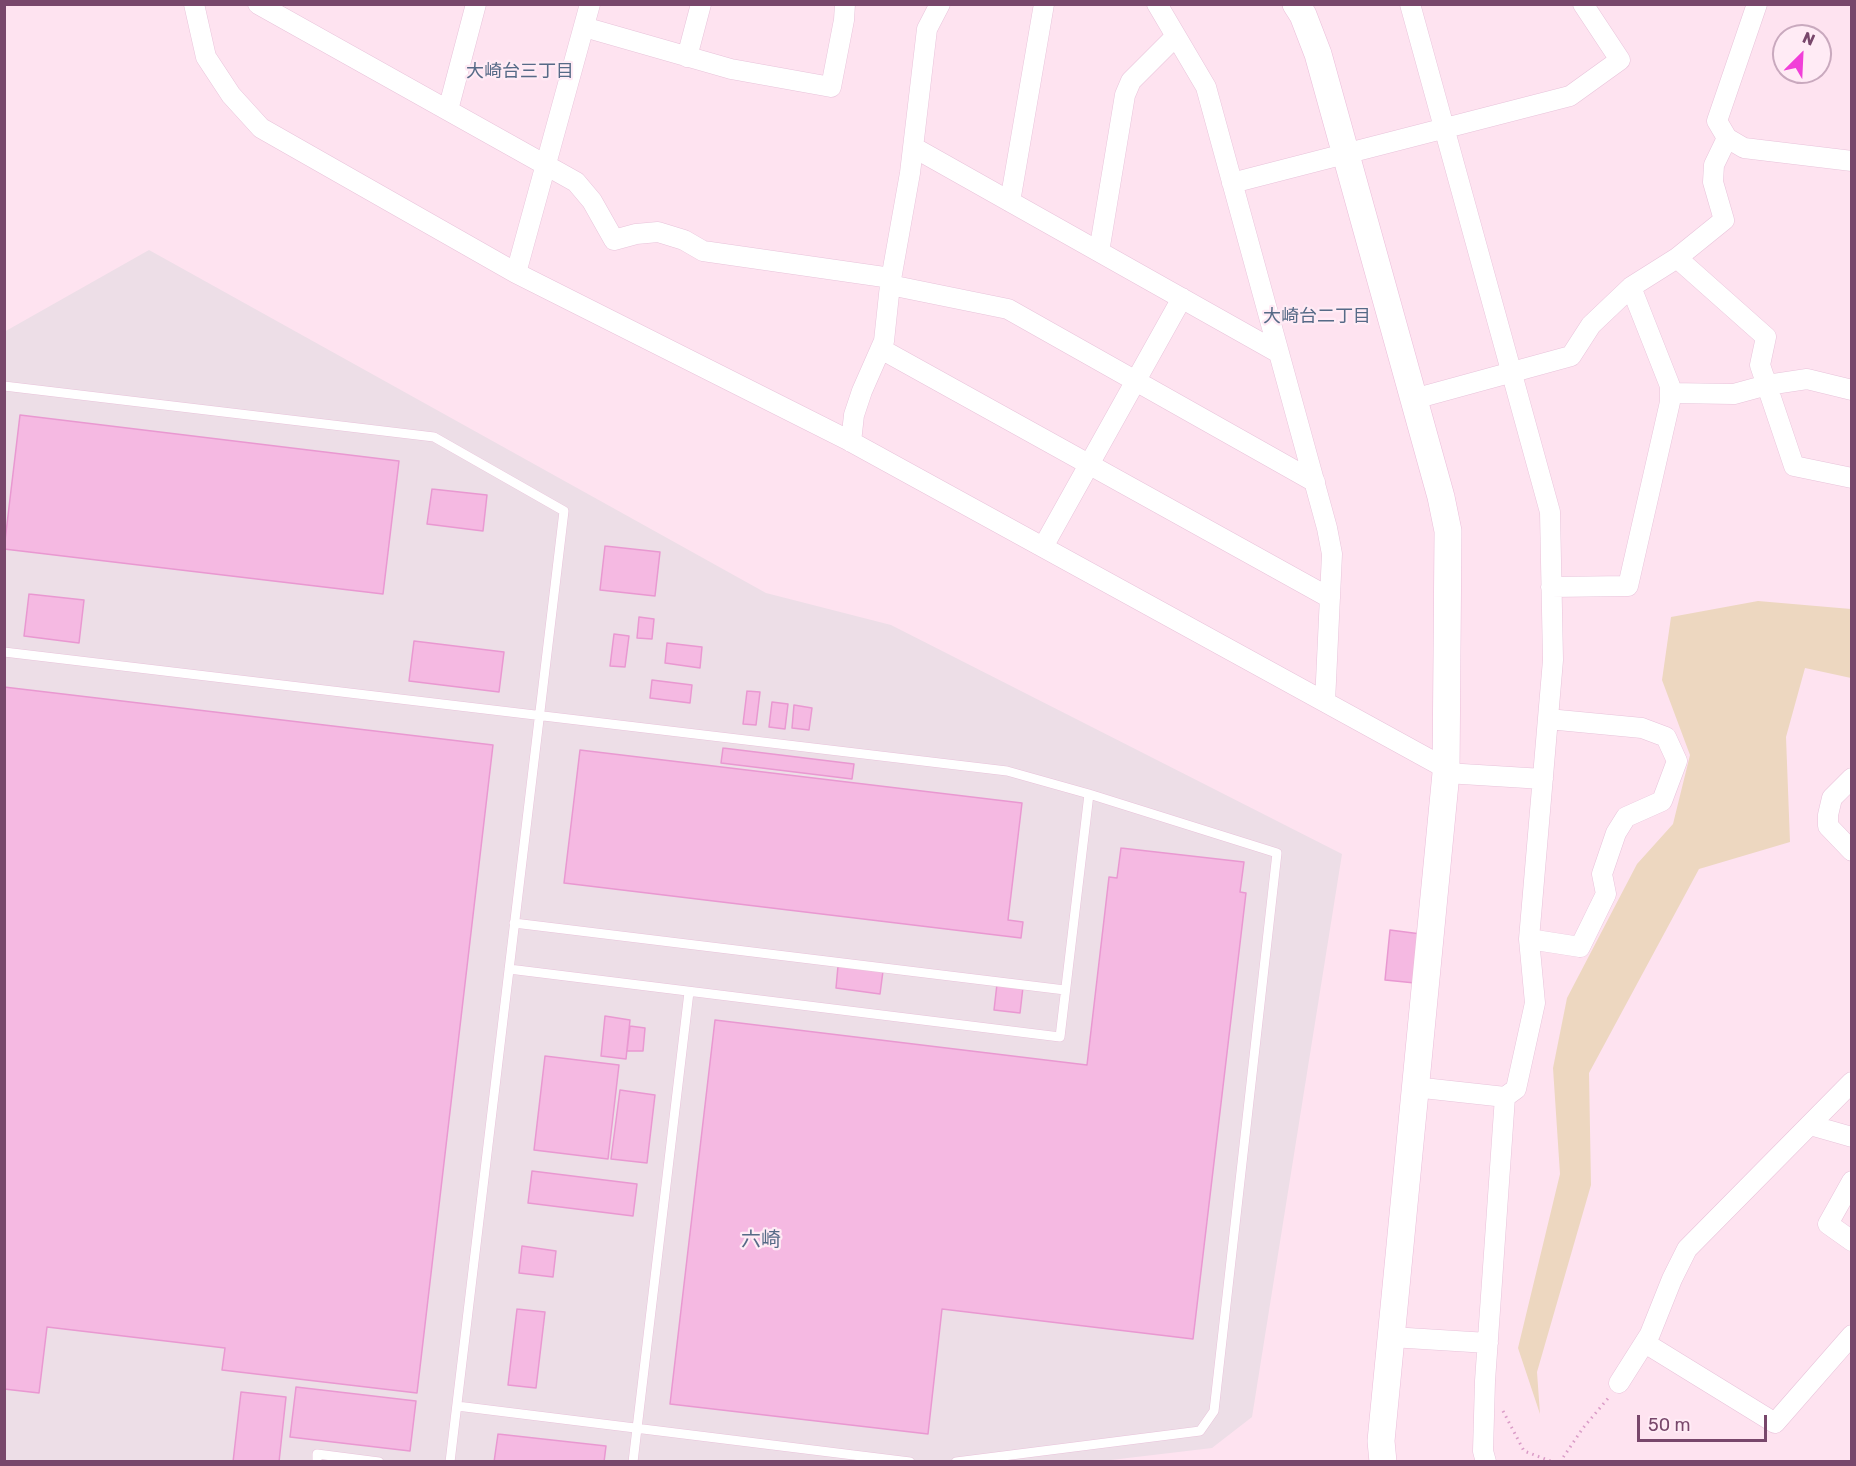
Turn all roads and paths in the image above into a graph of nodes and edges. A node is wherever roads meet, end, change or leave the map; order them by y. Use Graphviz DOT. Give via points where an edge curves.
graph roads {
  1 [pos="194,4"];
  2 [pos="258,4"];
  3 [pos="476,4"];
  4 [pos="590,4"];
  5 [pos="701,4"];
  6 [pos="844,4"];
  7 [pos="940,4"];
  8 [pos="1044,4"];
  9 [pos="1157,4"];
  10 [pos="1296,4"];
  11 [pos="1410,4"];
  12 [pos="1583,4"];
  13 [pos="1756,4"];
  14 [pos="584,27"];
  15 [pos="1176,36"];
  16 [pos="687,57"];
  17 [pos="448,110"];
  18 [pos="1444,128"];
  19 [pos="1727,138"];
  20 [pos="913,147"];
  21 [pos="1345,154"];
  22 [pos="1851,161"];
  23 [pos="546,166"];
  24 [pos="1232,183"];
  25 [pos="1010,202"];
  26 [pos="1099,252"];
  27 [pos="1677,258"];
  28 [pos="516,273"];
  29 [pos="891,282"];
  30 [pos="1630,287"];
  31 [pos="1182,298"];
  32 [pos="880,349"];
  33 [pos="1279,353"];
  34 [pos="1512,372"];
  35 [pos="1136,381"];
  36 [pos="1767,385"];
  37 [pos="4,386"];
  38 [pos="1851,390"];
  39 [pos="1670,393"];
  40 [pos="1414,399"];
  41 [pos="851,442"];
  42 [pos="1089,465"];
  43 [pos="1851,478"];
  44 [pos="1315,482"];
  45 [pos="1043,547"];
  46 [pos="1551,587"];
  47 [pos="1330,598"];
  48 [pos="4,652"];
  49 [pos="1325,702"];
  50 [pos="539,716"];
  51 [pos="1548,719"];
  52 [pos="1447,772"];
  53 [pos="1851,778"];
  54 [pos="1543,779"];
  55 [pos="1089,794"];
  56 [pos="1851,851"];
  57 [pos="514,922"];
  58 [pos="1529,939"];
  59 [pos="509,969"];
  60 [pos="1065,990"];
  61 [pos="689,992"];
  62 [pos="1851,1082"];
  63 [pos="1414,1087"];
  64 [pos="1505,1097"];
  65 [pos="1810,1125"];
  66 [pos="1851,1137"];
  67 [pos="1851,1181"];
  68 [pos="1851,1241"];
  69 [pos="1851,1335"];
  70 [pos="1390,1337"];
  71 [pos="1488,1343"];
  72 [pos="1645,1343"];
  73 [pos="1619,1383"];
  74 [pos="457,1406"];
  75 [pos="1502,1410"];
  76 [pos="637,1428"];
  77 [pos="316,1461"];
  78 [pos="379,1461"];
  79 [pos="450,1461"];
  80 [pos="633,1461"];
  81 [pos="910,1461"];
  82 [pos="956,1461"];
  83 [pos="1383,1461"];
  84 [pos="1486,1461"];
  85 [pos="1553,1461"];
  86 [pos="1560,1461"];
  1 -- 28 [label="street" via="206,57 231,95 261,128"];
  2 -- 17 [label="street"];
  3 -- 17 [label="street"];
  4 -- 14 [label="street"];
  5 -- 16 [label="street"];
  6 -- 16 [label="street" via="831,87"];
  7 -- 20 [label="street" via="927,29"];
  8 -- 25 [label="street"];
  9 -- 15 [label="street"];
  10 -- 21 [label="street" via="1317,54"];
  11 -- 18 [label="street"];
  12 -- 18 [label="street" via="1620,60 1570,96"];
  13 -- 19 [label="street" via="1717,121"];
  14 -- 16 [label="street"];
  14 -- 23 [label="street"];
  15 -- 24 [label="street" via="1206,87"];
  15 -- 26 [label="street" via="1131,81 1125,95"];
  17 -- 23 [label="street"];
  18 -- 21 [label="street"];
  18 -- 34 [label="street"];
  19 -- 22 [label="street" via="1744,148"];
  19 -- 27 [label="street" via="1714,165 1713,182 1724,220"];
  20 -- 25 [label="street"];
  20 -- 29 [label="street"];
  21 -- 24 [label="street"];
  21 -- 40 [label="street"];
  23 -- 28 [label="street"];
  23 -- 29 [label="street" via="576,182 614,240 658,232 704,251"];
  24 -- 33 [label="street"];
  25 -- 26 [label="street"];
  26 -- 31 [label="street"];
  27 -- 30 [label="street"];
  27 -- 36 [label="street" via="1766,337 1760,364"];
  28 -- 41 [label="street"];
  29 -- 32 [label="street"];
  29 -- 35 [label="street" via="1008,309"];
  30 -- 34 [label="street" via="1592,325 1571,356"];
  30 -- 39 [label="street"];
  31 -- 33 [label="street"];
  31 -- 35 [label="street"];
  32 -- 41 [label="street" via="854,415"];
  32 -- 42 [label="street"];
  33 -- 44 [label="street"];
  34 -- 40 [label="street"];
  34 -- 46 [label="street" via="1550,512"];
  35 -- 42 [label="street"];
  35 -- 44 [label="street"];
  36 -- 38 [label="street" via="1808,380"];
  36 -- 39 [label="street" via="1734,394"];
  36 -- 43 [label="street" via="1794,466"];
  37 -- 50 [label="lane" via="434,437 564,511"];
  39 -- 46 [label="street" via="1628,586"];
  40 -- 52 [label="street" via="1448,531"];
  41 -- 45 [label="street"];
  42 -- 45 [label="street"];
  42 -- 47 [label="street"];
  44 -- 47 [label="street" via="1332,554"];
  45 -- 49 [label="street"];
  46 -- 51 [label="street"];
  47 -- 49 [label="street"];
  48 -- 50 [label="lane"];
  49 -- 52 [label="street"];
  50 -- 55 [label="lane" via="1007,771"];
  50 -- 57 [label="lane"];
  51 -- 54 [label="street"];
  51 -- 58 [label="street" via="1642,728 1666,737 1677,761 1662,801 1626,817 1616,833 1602,874 1606,894 1580,947"];
  52 -- 54 [label="street"];
  52 -- 63 [label="street"];
  53 -- 56 [label="street" via="1832,798 1828,826"];
  54 -- 58 [label="street"];
  55 -- 60 [label="lane"];
  55 -- 82 [label="lane" via="1276,853 1214,1411 1200,1431"];
  57 -- 59 [label="lane"];
  57 -- 60 [label="lane"];
  58 -- 64 [label="street" via="1535,1003 1516,1089"];
  59 -- 61 [label="lane"];
  59 -- 74 [label="lane"];
  60 -- 61 [label="lane" via="1060,1037"];
  61 -- 76 [label="lane"];
  62 -- 65 [label="street"];
  63 -- 64 [label="street"];
  63 -- 70 [label="street"];
  64 -- 71 [label="street"];
  65 -- 66 [label="street"];
  65 -- 72 [label="street" via="1687,1249"];
  67 -- 68 [label="street" via="1828,1224"];
  69 -- 72 [label="street" via="1775,1423"];
  70 -- 71 [label="street"];
  70 -- 83 [label="street" via="1381,1440"];
  71 -- 84 [label="street" via="1483,1451"];
  72 -- 73 [label="street"];
  73 -- 86 [label="path"];
  74 -- 76 [label="lane"];
  74 -- 79 [label="lane"];
  75 -- 85 [label="path" via="1524,1451"];
  76 -- 80 [label="lane"];
  76 -- 81 [label="lane"];
  77 -- 78 [label="lane" via="317,1454"];
}
